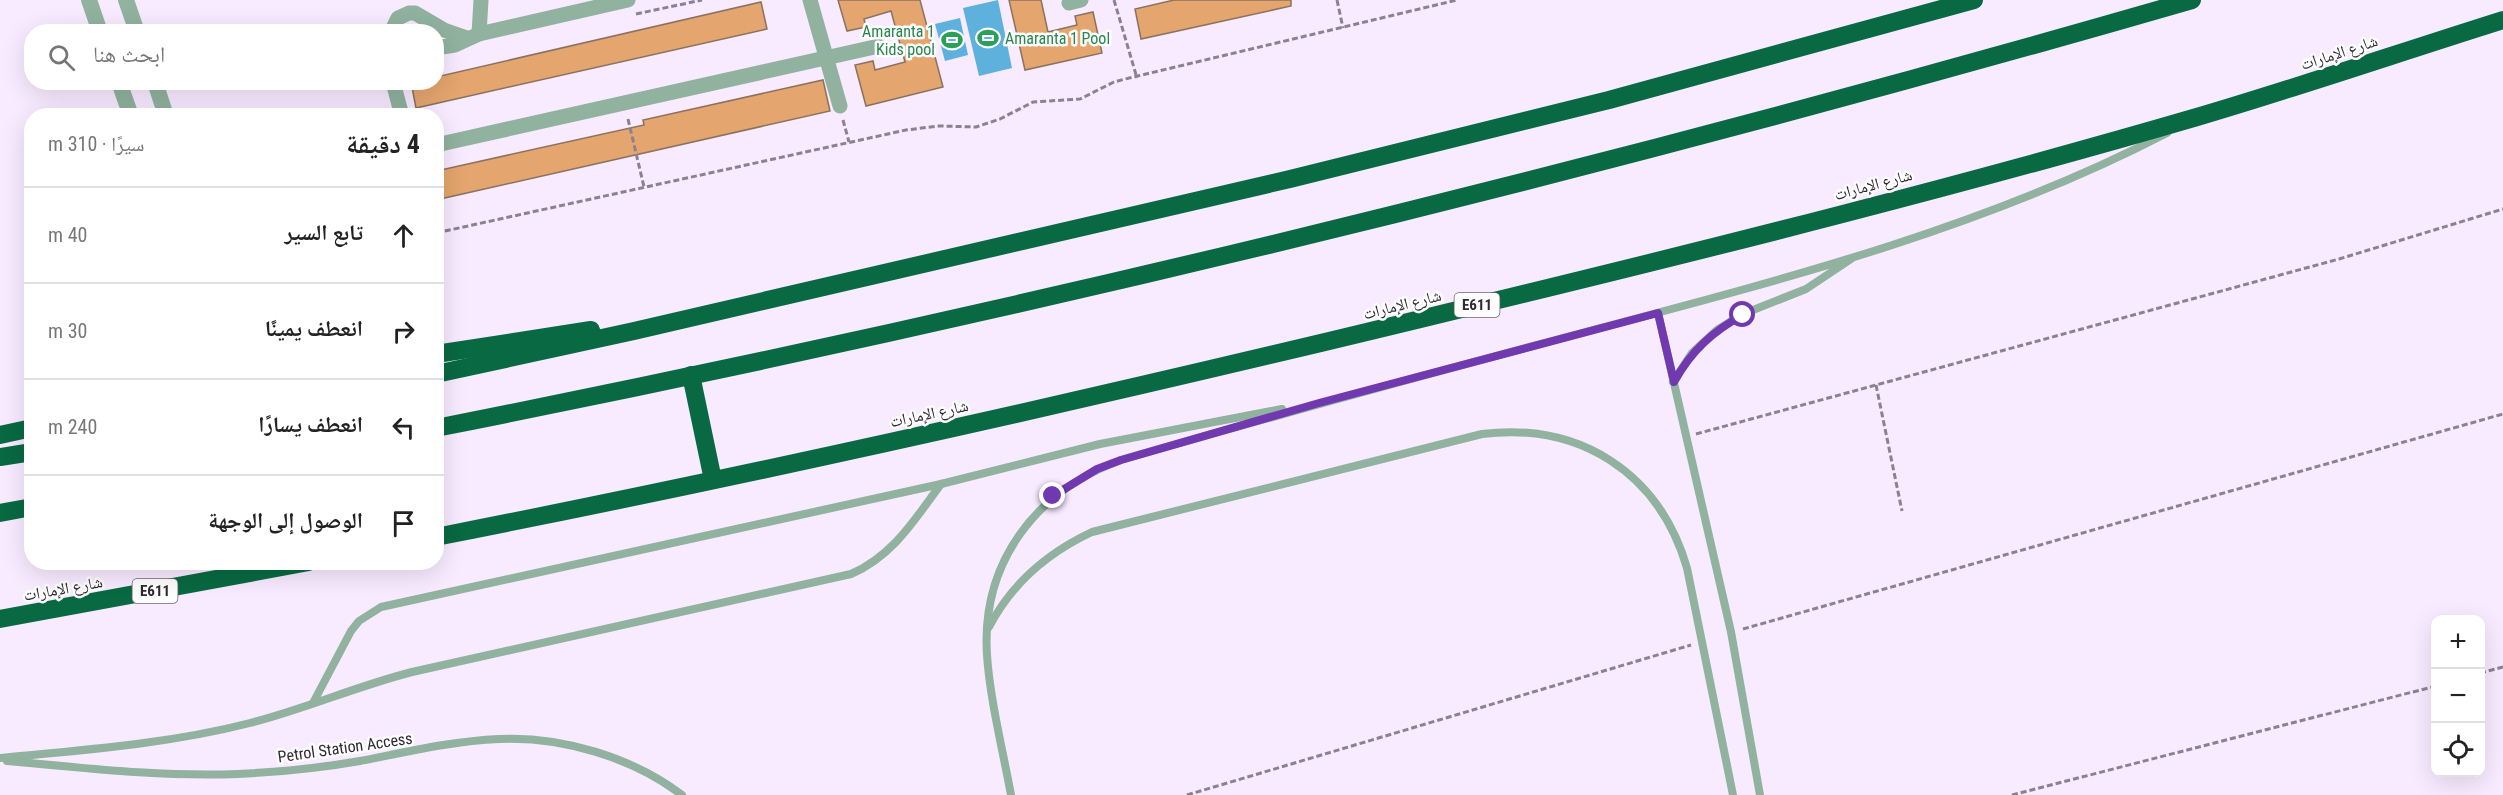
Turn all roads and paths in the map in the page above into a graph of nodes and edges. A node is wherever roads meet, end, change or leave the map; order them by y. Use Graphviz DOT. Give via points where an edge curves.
graph roads {
  1 [pos="89,0"];
  2 [pos="126,0"];
  3 [pos="482,0"];
  4 [pos="628,0"];
  5 [pos="810,0"];
  6 [pos="1114,0"];
  7 [pos="1336,0"];
  8 [pos="1457,0"];
  9 [pos="1974,0"];
  10 [pos="2192,0"];
  11 [pos="2503,20"];
  12 [pos="97,24"];
  13 [pos="134,24"];
  14 [pos="395,24"];
  15 [pos="433,24"];
  16 [pos="1343,28"];
  17 [pos="444,30"];
  18 [pos="473,36"];
  19 [pos="879,46"];
  20 [pos="444,47"];
  21 [pos="827,58"];
  22 [pos="1137,78"];
  23 [pos="122,90"];
  24 [pos="158,90"];
  25 [pos="395,90"];
  26 [pos="625,104"];
  27 [pos="840,106"];
  28 [pos="128,108"];
  29 [pos="163,108"];
  30 [pos="400,108"];
  31 [pos="2199,117"];
  32 [pos="849,142"];
  33 [pos="444,143"];
  34 [pos="644,187"];
  35 [pos="2503,209"];
  36 [pos="444,231"];
  37 [pos="1855,255"];
  38 [pos="1658,313"];
  39 [pos="634,331"];
  40 [pos="444,353"];
  41 [pos="444,372"];
  42 [pos="691,375"];
  43 [pos="1674,382"];
  44 [pos="1876,386"];
  45 [pos="1319,403"];
  46 [pos="2503,414"];
  47 [pos="444,426"];
  48 [pos="24,430"];
  49 [pos="0,435"];
  50 [pos="1686,436"];
  51 [pos="24,453"];
  52 [pos="0,457"];
  53 [pos="713,480"];
  54 [pos="941,484"];
  55 [pos="24,508"];
  56 [pos="1902,511"];
  57 [pos="0,513"];
  58 [pos="444,535"];
  59 [pos="266,570"];
  60 [pos="0,620"];
  61 [pos="986,631"];
  62 [pos="1731,632"];
  63 [pos="1702,642"];
  64 [pos="2503,667"];
  65 [pos="2485,672"];
  66 [pos="2431,687"];
  67 [pos="314,703"];
  68 [pos="0,759"];
  69 [pos="682,795"];
  70 [pos="1011,795"];
  71 [pos="1187,795"];
  72 [pos="1733,795"];
  73 [pos="1760,795"];
  74 [pos="2012,795"];
  1 -- 12 [label="street"];
  2 -- 13 [label="street"];
  3 -- 18 [label="street"];
  4 -- 18 [label="street"];
  5 -- 21 [label="street"];
  6 -- 22 [label="path"];
  7 -- 16 [label="path"];
  8 -- 16 [label="path"];
  9 -- 39 [label="highway" via="1769,58 1450,140"];
  10 -- 42 [label="highway" via="1846,97 1409,210 1155,272"];
  11 -- 31 [label="highway, شارع الإمارات / E611"];
  14 -- 15 [label="street" via="409,13"];
  16 -- 22 [label="path"];
  17 -- 18 [label="street"];
  18 -- 20 [label="street"];
  19 -- 21 [label="street"];
  21 -- 26 [label="street"];
  21 -- 27 [label="street"];
  22 -- 32 [label="path" via="1114,82 1080,99 1033,102 976,127 923,127"];
  23 -- 28 [label="street"];
  24 -- 29 [label="street"];
  25 -- 30 [label="street"];
  26 -- 33 [label="street"];
  26 -- 34 [label="path"];
  27 -- 32 [label="path"];
  31 -- 37 [label="lane" via="2056,185"];
  31 -- 53 [label="highway, شارع الإمارات / E611" via="1777,230 1376,330"];
  32 -- 34 [label="path"];
  34 -- 36 [label="path"];
  35 -- 44 [label="path" via="2339,259"];
  37 -- 38 [label="lane"];
  37 -- 43 [label="lane" via="1806,289 1717,330 1692,353"];
  38 -- 43 [label="lane"];
  38 -- 45 [label="lane"];
  39 -- 40 [label="highway" via="585,330"];
  39 -- 41 [label="highway"];
  42 -- 47 [label="highway"];
  42 -- 53 [label="highway"];
  43 -- 50 [label="lane"];
  44 -- 50 [label="path"];
  44 -- 56 [label="path"];
  45 -- 54 [label="lane" via="1100,444"];
  45 -- 61 [label="lane" via="1121,460 1074,481 1035,514 1006,557 996,580"];
  46 -- 62 [label="path"];
  48 -- 49 [label="highway"];
  50 -- 62 [label="lane"];
  51 -- 52 [label="highway"];
  53 -- 58 [label="highway, شارع الإمارات / E611"];
  54 -- 67 [label="lane" via="893,546 867,567 851,574 412,672"];
  54 -- 67 [label="lane" via="381,607 351,631"];
  55 -- 57 [label="highway"];
  59 -- 60 [label="highway, شارع الإمارات / E611"];
  61 -- 63 [label="lane" via="1009,595 1030,572 1055,552 1092,532 1482,434 1520,432 1558,437 1594,451 1626,472 1653,499 1681,549"];
  61 -- 70 [label="lane"];
  62 -- 73 [label="lane"];
  63 -- 71 [label="path"];
  63 -- 72 [label="lane"];
  64 -- 65 [label="path"];
  66 -- 74 [label="path"];
  67 -- 68 [label="lane" via="249,723 178,738"];
  68 -- 69 [label="lane, Petrol Station Access" via="160,774 239,774 317,767 501,739 574,746 643,771"];
}
